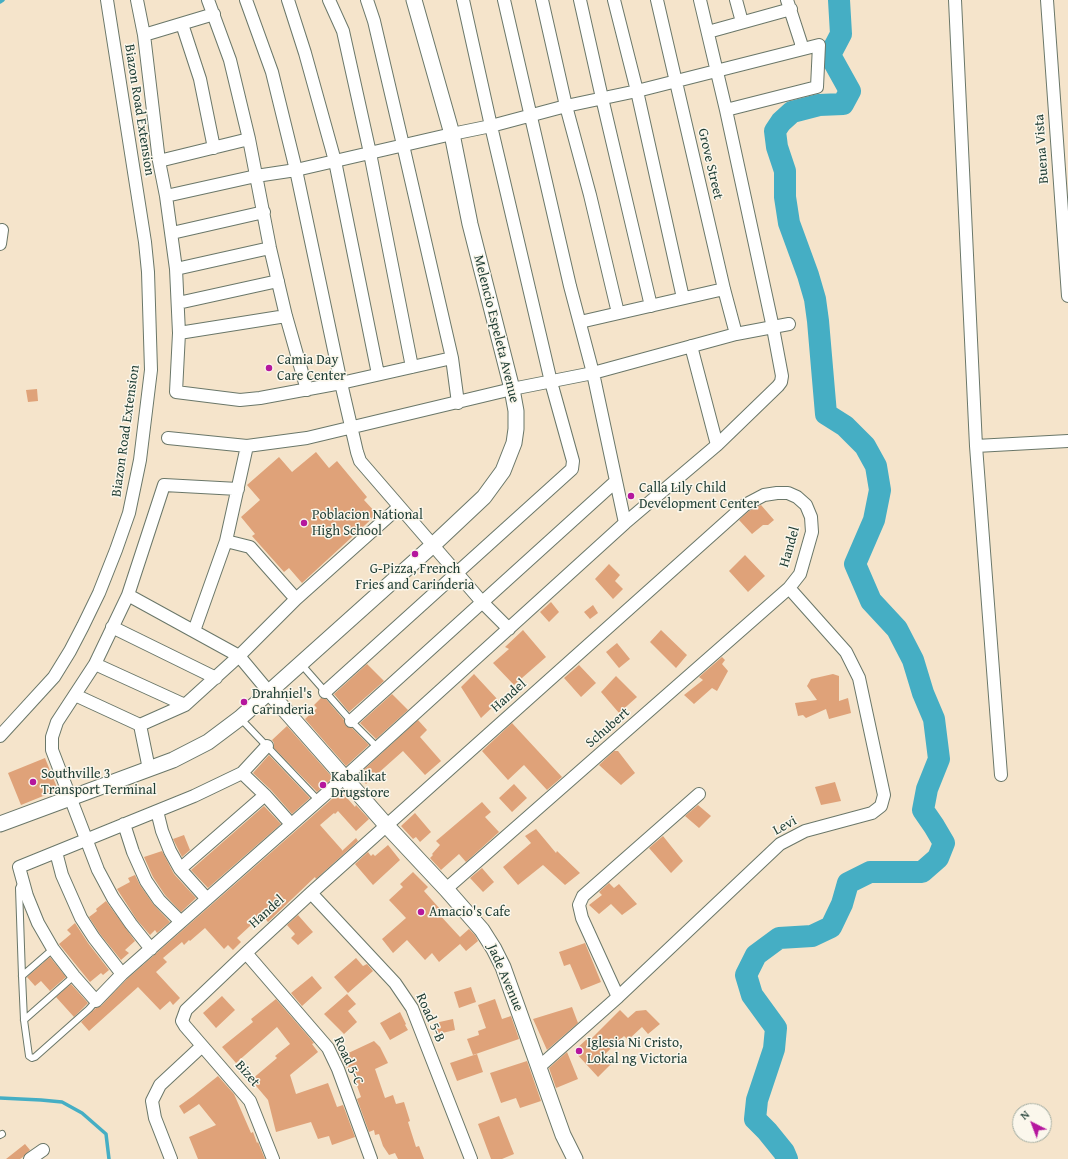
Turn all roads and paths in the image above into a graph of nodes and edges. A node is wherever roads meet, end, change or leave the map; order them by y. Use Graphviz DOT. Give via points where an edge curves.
graph roads {
  1 [pos="107,0"];
  2 [pos="137,0"];
  3 [pos="208,0"];
  4 [pos="246,0"];
  5 [pos="288,0"];
  6 [pos="329,0"];
  7 [pos="366,0"];
  8 [pos="414,0"];
  9 [pos="463,0"];
  10 [pos="504,0"];
  11 [pos="542,0"];
  12 [pos="580,0"];
  13 [pos="614,0"];
  14 [pos="657,0"];
  15 [pos="700,0"];
  16 [pos="736,0"];
  17 [pos="955,0"];
  18 [pos="1047,0"];
  19 [pos="789,4"];
  20 [pos="214,14"];
  21 [pos="742,22"];
  22 [pos="182,24"];
  23 [pos="708,32"];
  24 [pos="144,35"];
  25 [pos="801,49"];
  26 [pos="718,71"];
  27 [pos="675,81"];
  28 [pos="637,91"];
  29 [pos="602,98"];
  30 [pos="566,106"];
  31 [pos="726,110"];
  32 [pos="532,116"];
  33 [pos="491,126"];
  34 [pos="452,134"];
  35 [pos="249,139"];
  36 [pos="403,145"];
  37 [pos="214,148"];
  38 [pos="370,153"];
  39 [pos="159,161"];
  40 [pos="335,161"];
  41 [pos="296,170"];
  42 [pos="256,176"];
  43 [pos="166,196"];
  44 [pos="264,212"];
  45 [pos="2,230"];
  46 [pos="172,233"];
  47 [pos="0,244"];
  48 [pos="270,248"];
  49 [pos="176,269"];
  50 [pos="278,281"];
  51 [pos="724,289"];
  52 [pos="1068,296"];
  53 [pos="683,298"];
  54 [pos="178,303"];
  55 [pos="651,306"];
  56 [pos="618,313"];
  57 [pos="286,316"];
  58 [pos="580,322"];
  59 [pos="789,324"];
  60 [pos="772,328"];
  61 [pos="179,333"];
  62 [pos="736,334"];
  63 [pos="691,346"];
  64 [pos="452,358"];
  65 [pos="412,367"];
  66 [pos="593,372"];
  67 [pos="378,374"];
  68 [pos="551,382"];
  69 [pos="341,384"];
  70 [pos="512,389"];
  71 [pos="307,390"];
  72 [pos="458,402"];
  73 [pos="352,427"];
  74 [pos="168,438"];
  75 [pos="1068,441"];
  76 [pos="717,444"];
  77 [pos="247,446"];
  78 [pos="976,446"];
  79 [pos="615,482"];
  80 [pos="238,489"];
  81 [pos="399,507"];
  82 [pos="625,523"];
  83 [pos="226,541"];
  84 [pos="433,545"];
  85 [pos="456,572"];
  86 [pos="790,588"];
  87 [pos="128,595"];
  88 [pos="296,599"];
  89 [pos="482,602"];
  90 [pos="112,627"];
  91 [pos="509,629"];
  92 [pos="194,631"];
  93 [pos="239,656"];
  94 [pos="95,664"];
  95 [pos="301,664"];
  96 [pos="216,678"];
  97 [pos="269,692"];
  98 [pos="325,692"];
  99 [pos="75,695"];
  100 [pos="185,705"];
  101 [pos="240,718"];
  102 [pos="351,721"];
  103 [pos="140,725"];
  104 [pos="0,736"];
  105 [pos="267,746"];
  106 [pos="377,747"];
  107 [pos="149,769"];
  108 [pos="242,773"];
  109 [pos="1001,775"];
  110 [pos="345,777"];
  111 [pos="699,794"];
  112 [pos="265,795"];
  113 [pos="70,798"];
  114 [pos="318,800"];
  115 [pos="157,811"];
  116 [pos="0,824"];
  117 [pos="124,824"];
  118 [pos="291,824"];
  119 [pos="387,826"];
  120 [pos="87,840"];
  121 [pos="56,852"];
  122 [pos="180,869"];
  123 [pos="22,882"];
  124 [pos="446,889"];
  125 [pos="311,893"];
  126 [pos="207,899"];
  127 [pos="182,922"];
  128 [pos="53,949"];
  129 [pos="151,949"];
  130 [pos="246,952"];
  131 [pos="122,974"];
  132 [pos="22,976"];
  133 [pos="74,976"];
  134 [pos="618,996"];
  135 [pos="96,1001"];
  136 [pos="24,1020"];
  137 [pos="183,1020"];
  138 [pos="202,1046"];
  139 [pos="539,1067"];
  140 [pos="43,1150"];
  141 [pos="30,1159"];
  142 [pos="171,1159"];
  143 [pos="273,1159"];
  144 [pos="371,1159"];
  145 [pos="471,1159"];
  146 [pos="575,1159"];
  1 -- 104 [label="street, Biazon Road Extension" via="148,272 151,370 140,460 129,513 99,593 83,626 54,676"];
  2 -- 24 [label="street"];
  3 -- 20 [label="street"];
  4 -- 41 [label="street" via="272,72"];
  5 -- 40 [label="street"];
  6 -- 38 [label="street" via="343,31"];
  7 -- 36 [label="street" via="374,21"];
  8 -- 34 [label="street, Melencio Espeleta Avenue"];
  9 -- 33 [label="street"];
  10 -- 32 [label="street"];
  11 -- 30 [label="street"];
  12 -- 29 [label="street"];
  13 -- 28 [label="street"];
  14 -- 27 [label="street, Grove Street"];
  15 -- 23 [label="street"];
  16 -- 21 [label="street"];
  17 -- 78 [label="street"];
  18 -- 52 [label="street, Buena Vista"];
  19 -- 21 [label="street"];
  19 -- 25 [label="street"];
  20 -- 22 [label="street"];
  20 -- 35 [label="street" via="230,60"];
  21 -- 23 [label="street"];
  22 -- 24 [label="street"];
  22 -- 37 [label="street" via="200,80"];
  23 -- 26 [label="street"];
  24 -- 39 [label="street"];
  25 -- 26 [label="street"];
  25 -- 31 [label="street" via="819,45 817,87"];
  26 -- 27 [label="street"];
  26 -- 31 [label="street"];
  27 -- 28 [label="street"];
  27 -- 51 [label="street, Grove Street"];
  28 -- 29 [label="street"];
  28 -- 53 [label="street"];
  29 -- 30 [label="street"];
  29 -- 55 [label="street"];
  30 -- 32 [label="street"];
  30 -- 56 [label="street"];
  31 -- 60 [label="street"];
  32 -- 33 [label="street"];
  32 -- 58 [label="street"];
  33 -- 34 [label="street"];
  33 -- 68 [label="street"];
  34 -- 36 [label="street"];
  34 -- 70 [label="street, Melencio Espeleta Avenue" via="470,224"];
  35 -- 37 [label="street"];
  35 -- 42 [label="street"];
  36 -- 38 [label="street"];
  36 -- 64 [label="street"];
  37 -- 39 [label="street"];
  38 -- 40 [label="street"];
  38 -- 65 [label="street"];
  39 -- 43 [label="street"];
  40 -- 41 [label="street"];
  40 -- 67 [label="street"];
  41 -- 42 [label="street"];
  41 -- 69 [label="street"];
  42 -- 43 [label="street"];
  42 -- 44 [label="street"];
  43 -- 46 [label="street"];
  44 -- 46 [label="street"];
  44 -- 48 [label="street"];
  45 -- 47 [label="street"];
  46 -- 49 [label="street"];
  48 -- 49 [label="street"];
  48 -- 50 [label="street"];
  49 -- 54 [label="street"];
  50 -- 54 [label="street"];
  50 -- 57 [label="street"];
  51 -- 53 [label="street"];
  51 -- 62 [label="street, Grove Street"];
  53 -- 55 [label="street"];
  54 -- 61 [label="street"];
  55 -- 56 [label="street"];
  56 -- 58 [label="street"];
  57 -- 61 [label="street"];
  57 -- 71 [label="street"];
  58 -- 66 [label="street"];
  59 -- 60 [label="street"];
  60 -- 62 [label="street"];
  60 -- 76 [label="street" via="781,382"];
  61 -- 71 [label="street" via="176,392 240,400"];
  62 -- 63 [label="street"];
  63 -- 66 [label="street"];
  63 -- 76 [label="street"];
  64 -- 65 [label="street"];
  64 -- 72 [label="street"];
  65 -- 67 [label="street"];
  66 -- 68 [label="street"];
  66 -- 79 [label="street"];
  67 -- 69 [label="street"];
  68 -- 70 [label="street"];
  68 -- 85 [label="street" via="573,462 572,469"];
  69 -- 71 [label="street"];
  69 -- 73 [label="street"];
  70 -- 72 [label="street"];
  70 -- 84 [label="street, Melencio Espeleta Avenue" via="516,429 503,471 484,497"];
  72 -- 73 [label="street"];
  73 -- 77 [label="street" via="307,438"];
  73 -- 81 [label="street" via="360,461"];
  74 -- 77 [label="street"];
  75 -- 78 [label="street"];
  76 -- 82 [label="street"];
  77 -- 80 [label="street"];
  78 -- 109 [label="street"];
  79 -- 82 [label="street"];
  79 -- 89 [label="street"];
  80 -- 83 [label="street"];
  80 -- 87 [label="street" via="164,485"];
  81 -- 84 [label="street"];
  81 -- 88 [label="street"];
  82 -- 91 [label="street"];
  83 -- 88 [label="street" via="250,547"];
  83 -- 92 [label="street"];
  84 -- 85 [label="street"];
  84 -- 95 [label="street, Melencio Espeleta Avenue"];
  85 -- 89 [label="street"];
  85 -- 98 [label="street"];
  86 -- 119 [label="street, Handel" via="800,574 812,532 811,517 806,505 797,497 788,493 764,495 739,510"];
  86 -- 124 [label="street, Schubert"];
  86 -- 134 [label="street, Levi" via="846,652 858,678 884,795 881,806 872,813 805,830 780,844"];
  87 -- 90 [label="street"];
  87 -- 92 [label="street"];
  88 -- 93 [label="street"];
  89 -- 91 [label="street"];
  89 -- 102 [label="street"];
  90 -- 94 [label="street"];
  90 -- 96 [label="street"];
  91 -- 106 [label="street"];
  92 -- 93 [label="street"];
  93 -- 96 [label="street"];
  93 -- 97 [label="street"];
  94 -- 99 [label="street"];
  94 -- 100 [label="street"];
  95 -- 97 [label="street, Melencio Espeleta Avenue"];
  95 -- 98 [label="lane"];
  96 -- 100 [label="street"];
  97 -- 101 [label="street, Melencio Espeleta Avenue"];
  97 -- 110 [label="street, Jade Avenue"];
  98 -- 102 [label="lane"];
  99 -- 103 [label="street"];
  99 -- 113 [label="street" via="58,722 52,738 52,750"];
  100 -- 103 [label="street"];
  101 -- 105 [label="lane"];
  101 -- 107 [label="street, Melencio Espeleta Avenue" via="203,745"];
  102 -- 106 [label="lane"];
  103 -- 107 [label="street"];
  105 -- 108 [label="street"];
  105 -- 114 [label="lane"];
  106 -- 110 [label="street"];
  107 -- 113 [label="street, Melencio Espeleta Avenue"];
  108 -- 112 [label="street"];
  108 -- 115 [label="street"];
  110 -- 114 [label="street"];
  110 -- 119 [label="street, Jade Avenue"];
  111 -- 134 [label="street" via="583,896 579,905 582,918"];
  112 -- 118 [label="street"];
  112 -- 122 [label="street"];
  113 -- 116 [label="street, Melencio Espeleta Avenue"];
  113 -- 120 [label="street"];
  114 -- 118 [label="street"];
  115 -- 117 [label="street"];
  115 -- 122 [label="street" via="162,831"];
  117 -- 120 [label="street"];
  117 -- 127 [label="street" via="146,881 159,900"];
  118 -- 126 [label="street"];
  119 -- 124 [label="street, Jade Avenue"];
  119 -- 125 [label="street, Handel"];
  120 -- 121 [label="street"];
  120 -- 129 [label="street" via="98,870 113,898"];
  121 -- 123 [label="street" via="19,867"];
  121 -- 131 [label="street" via="62,875 81,918"];
  122 -- 126 [label="street"];
  123 -- 128 [label="street" via="38,923"];
  123 -- 132 [label="lane" via="19,888"];
  124 -- 139 [label="street, Jade Avenue" via="482,930 494,949"];
  125 -- 130 [label="street, Handel"];
  125 -- 145 [label="street, Road 5-B" via="395,983 412,1008"];
  126 -- 127 [label="street"];
  127 -- 129 [label="street"];
  128 -- 132 [label="lane"];
  128 -- 133 [label="street"];
  129 -- 131 [label="street"];
  130 -- 137 [label="street, Handel" via="186,1010"];
  130 -- 144 [label="street, Road 5-C" via="328,1048 338,1068"];
  131 -- 135 [label="street"];
  132 -- 136 [label="lane"];
  133 -- 135 [label="street"];
  133 -- 136 [label="lane"];
  134 -- 139 [label="street, Levi"];
  135 -- 136 [label="lane" via="32,1058 29,1056"];
  137 -- 138 [label="street, Bizet"];
  138 -- 142 [label="street" via="160,1085 152,1101 155,1118"];
  138 -- 143 [label="street, Bizet" via="250,1100"];
  139 -- 146 [label="street, Jade Avenue" via="563,1135"];
  140 -- 141 [label="street"];
}
